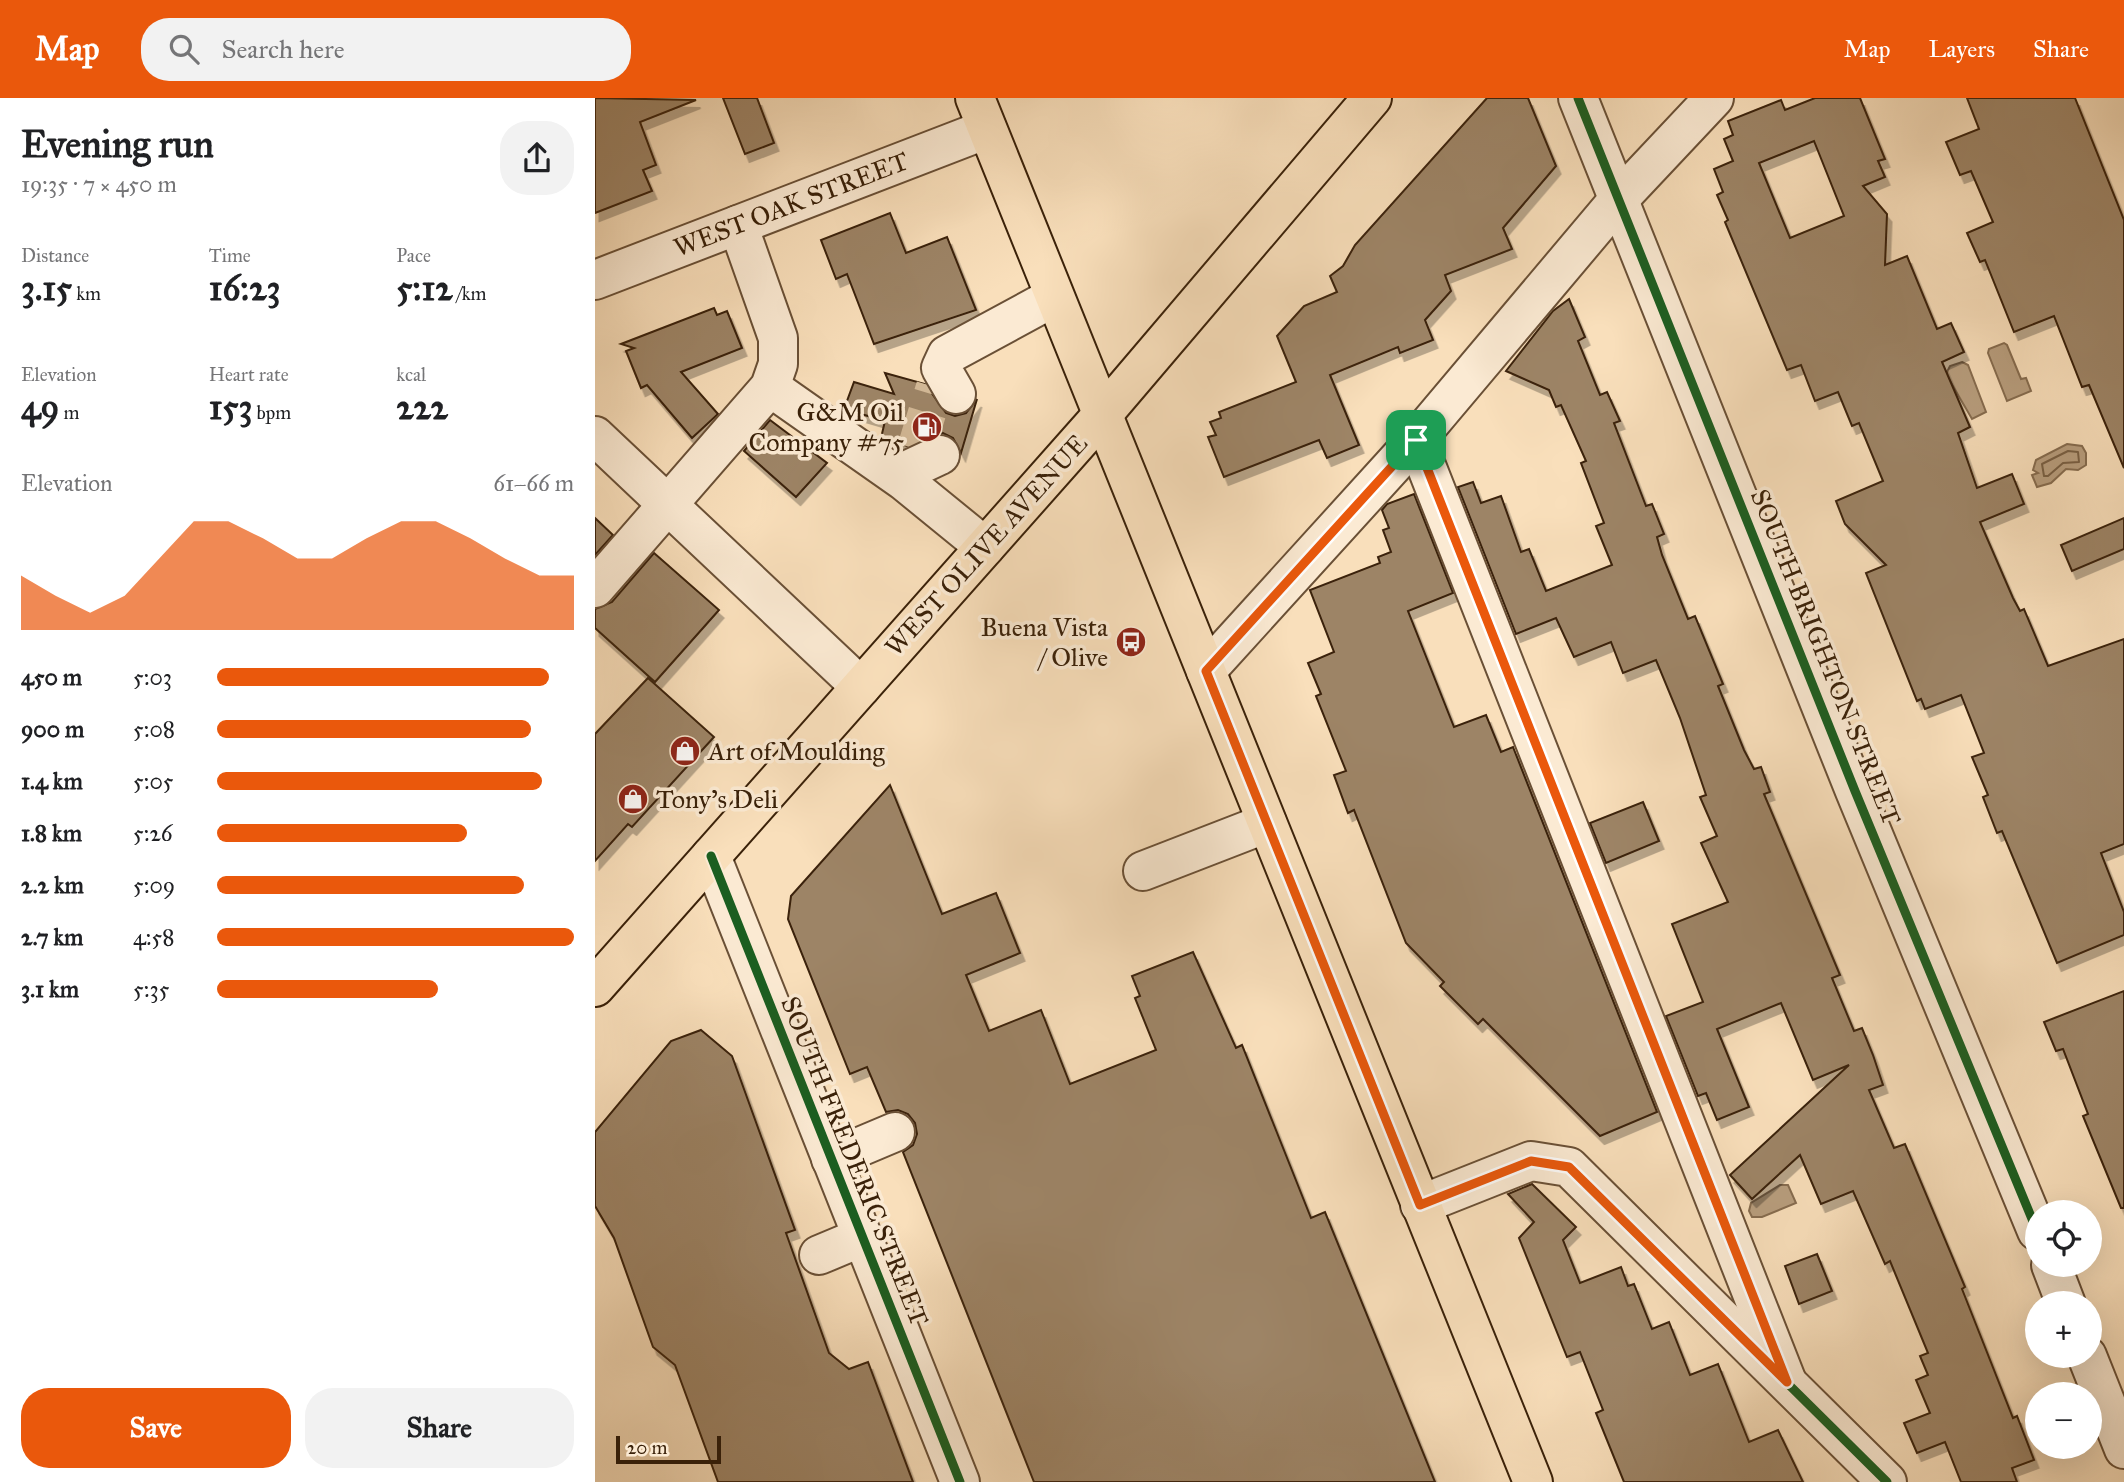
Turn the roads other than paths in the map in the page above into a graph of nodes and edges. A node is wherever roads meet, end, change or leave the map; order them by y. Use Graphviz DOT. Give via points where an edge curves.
graph roads {
  1 [pos="1372,98"];
  2 [pos="1578,98"];
  3 [pos="1714,98"];
  4 [pos="981,113"];
  5 [pos="1619,200"];
  6 [pos="738,225"];
  7 [pos="595,279"];
  8 [pos="1054,297"];
  9 [pos="937,383"];
  10 [pos="770,387"];
  11 [pos="1103,414"];
  12 [pos="595,436"];
  13 [pos="1416,440"];
  14 [pos="669,503"];
  15 [pos="985,547"];
  16 [pos="595,588"];
  17 [pos="1206,671"];
  18 [pos="860,687"];
  19 [pos="1267,823"];
  20 [pos="711,856"];
  21 [pos="1143,871"];
  22 [pos="595,987"];
  23 [pos="895,1132"];
  24 [pos="831,1159"];
  25 [pos="2025,1202"];
  26 [pos="1420,1205"];
  27 [pos="862,1237"];
  28 [pos="819,1255"];
  29 [pos="2092,1368"];
  30 [pos="1787,1382"];
  31 [pos="2124,1449"];
  32 [pos="960,1482"];
  33 [pos="1533,1482"];
  34 [pos="1887,1482"];
  1 -- 11 [label="main road, WEST OLIVE AVENUE"];
  2 -- 5 [label="street, SOUTH BRIGHTON STREET"];
  3 -- 5 [label="street"];
  4 -- 6 [label="street, WEST OAK STREET"];
  4 -- 8 [label="main road"];
  5 -- 13 [label="street"];
  5 -- 25 [label="street, SOUTH BRIGHTON STREET"];
  6 -- 7 [label="street, WEST OAK STREET"];
  6 -- 10 [label="street" via="778,338 778,364"];
  8 -- 9 [label="street" via="947,355"];
  8 -- 11 [label="main road"];
  10 -- 14 [label="street"];
  10 -- 15 [label="street" via="913,460"];
  11 -- 15 [label="main road, WEST OLIVE AVENUE"];
  11 -- 17 [label="main road"];
  12 -- 14 [label="street"];
  13 -- 17 [label="street"];
  13 -- 30 [label="street"];
  14 -- 16 [label="street"];
  14 -- 18 [label="street"];
  15 -- 18 [label="main road, WEST OLIVE AVENUE"];
  17 -- 19 [label="main road"];
  18 -- 20 [label="main road, WEST OLIVE AVENUE"];
  19 -- 21 [label="street"];
  19 -- 26 [label="main road"];
  20 -- 22 [label="main road, WEST OLIVE AVENUE"];
  20 -- 24 [label="street, SOUTH FREDERIC STREET"];
  23 -- 24 [label="street"];
  24 -- 27 [label="street, SOUTH FREDERIC STREET"];
  26 -- 30 [label="street" via="1531,1161 1569,1167"];
  26 -- 33 [label="main road"];
  27 -- 28 [label="street"];
  27 -- 32 [label="street, SOUTH FREDERIC STREET"];
  29 -- 31 [label="street"];
  30 -- 34 [label="street"];
}
